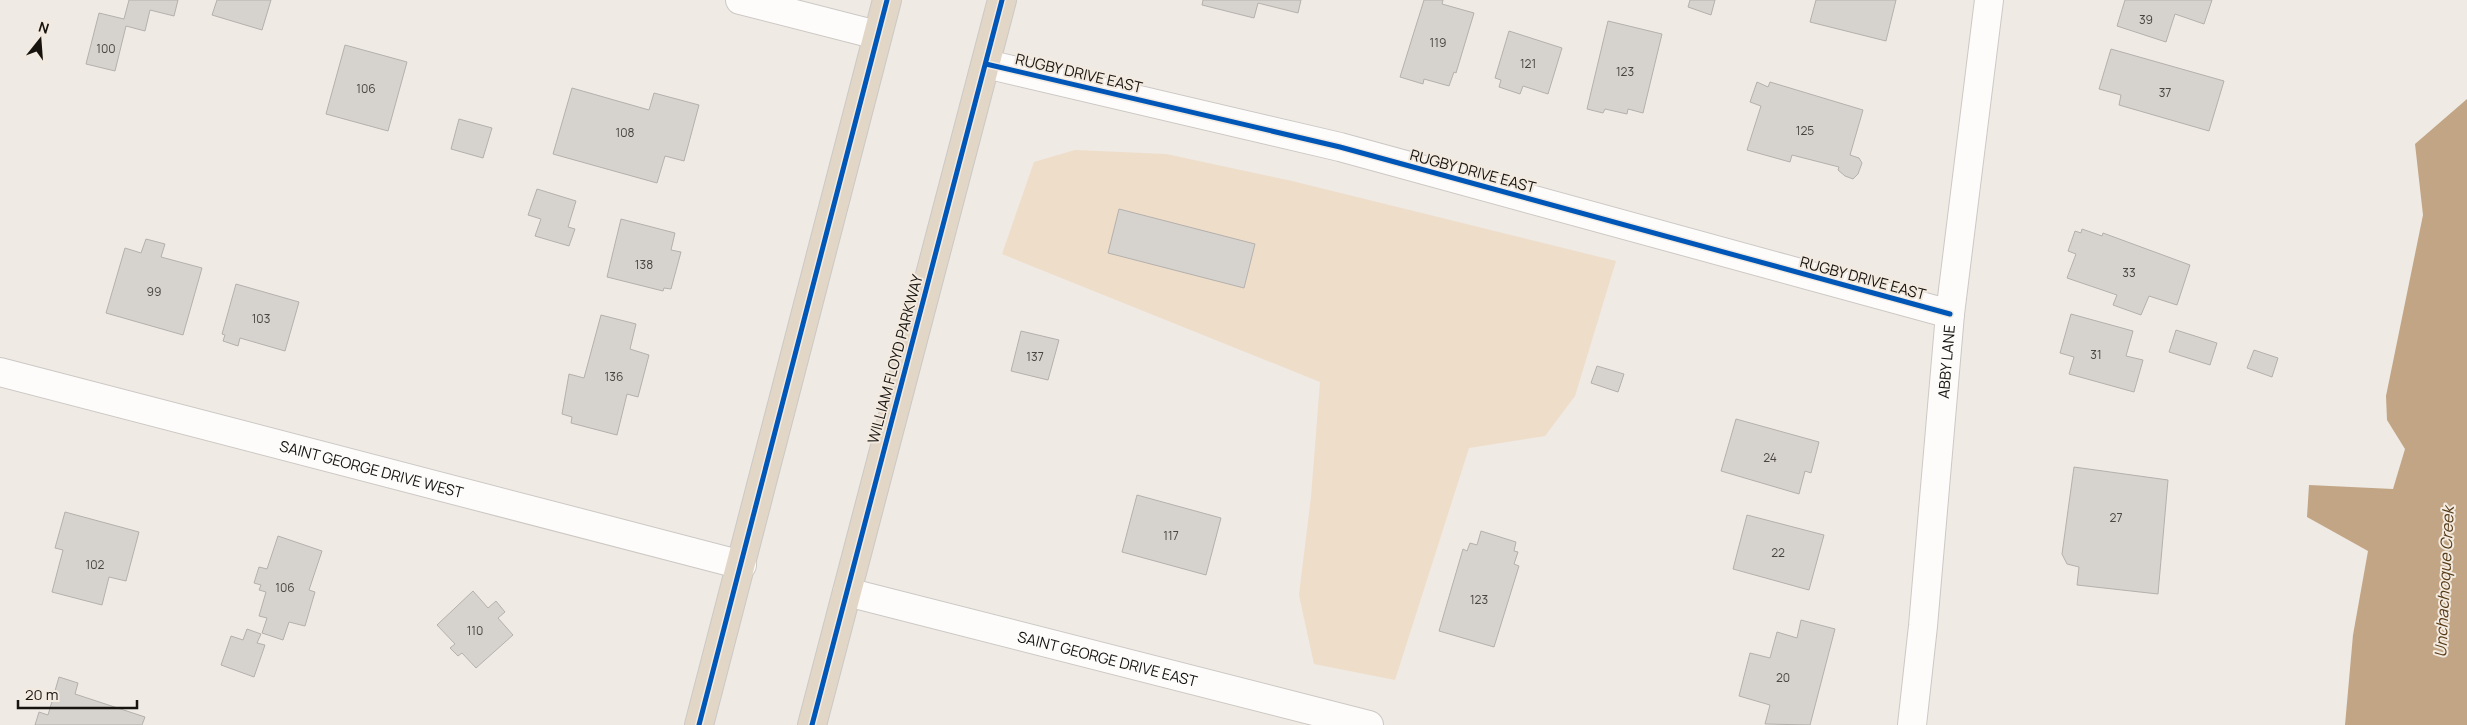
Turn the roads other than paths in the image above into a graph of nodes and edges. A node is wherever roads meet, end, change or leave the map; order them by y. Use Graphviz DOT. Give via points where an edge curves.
graph roads {
  1 [pos="740,0"];
  2 [pos="886,0"];
  3 [pos="1002,0"];
  4 [pos="1989,0"];
  5 [pos="877,35"];
  6 [pos="986,64"];
  7 [pos="1950,314"];
  8 [pos="0,372"];
  9 [pos="742,565"];
  10 [pos="847,592"];
  11 [pos="699,725"];
  12 [pos="812,725"];
  13 [pos="1369,725"];
  14 [pos="1912,725"];
  1 -- 5 [label="street"];
  2 -- 5 [label="highway"];
  3 -- 6 [label="highway, WILLIAM FLOYD PARKWAY"];
  4 -- 7 [label="street, ABBY LANE"];
  5 -- 9 [label="highway"];
  6 -- 7 [label="street, RUGBY DRIVE EAST" via="1340,147"];
  6 -- 10 [label="highway, WILLIAM FLOYD PARKWAY"];
  7 -- 14 [label="street, ABBY LANE"];
  8 -- 9 [label="street, SAINT GEORGE DRIVE WEST"];
  9 -- 11 [label="highway"];
  10 -- 12 [label="highway, WILLIAM FLOYD PARKWAY"];
  10 -- 13 [label="street, SAINT GEORGE DRIVE EAST"];
}
